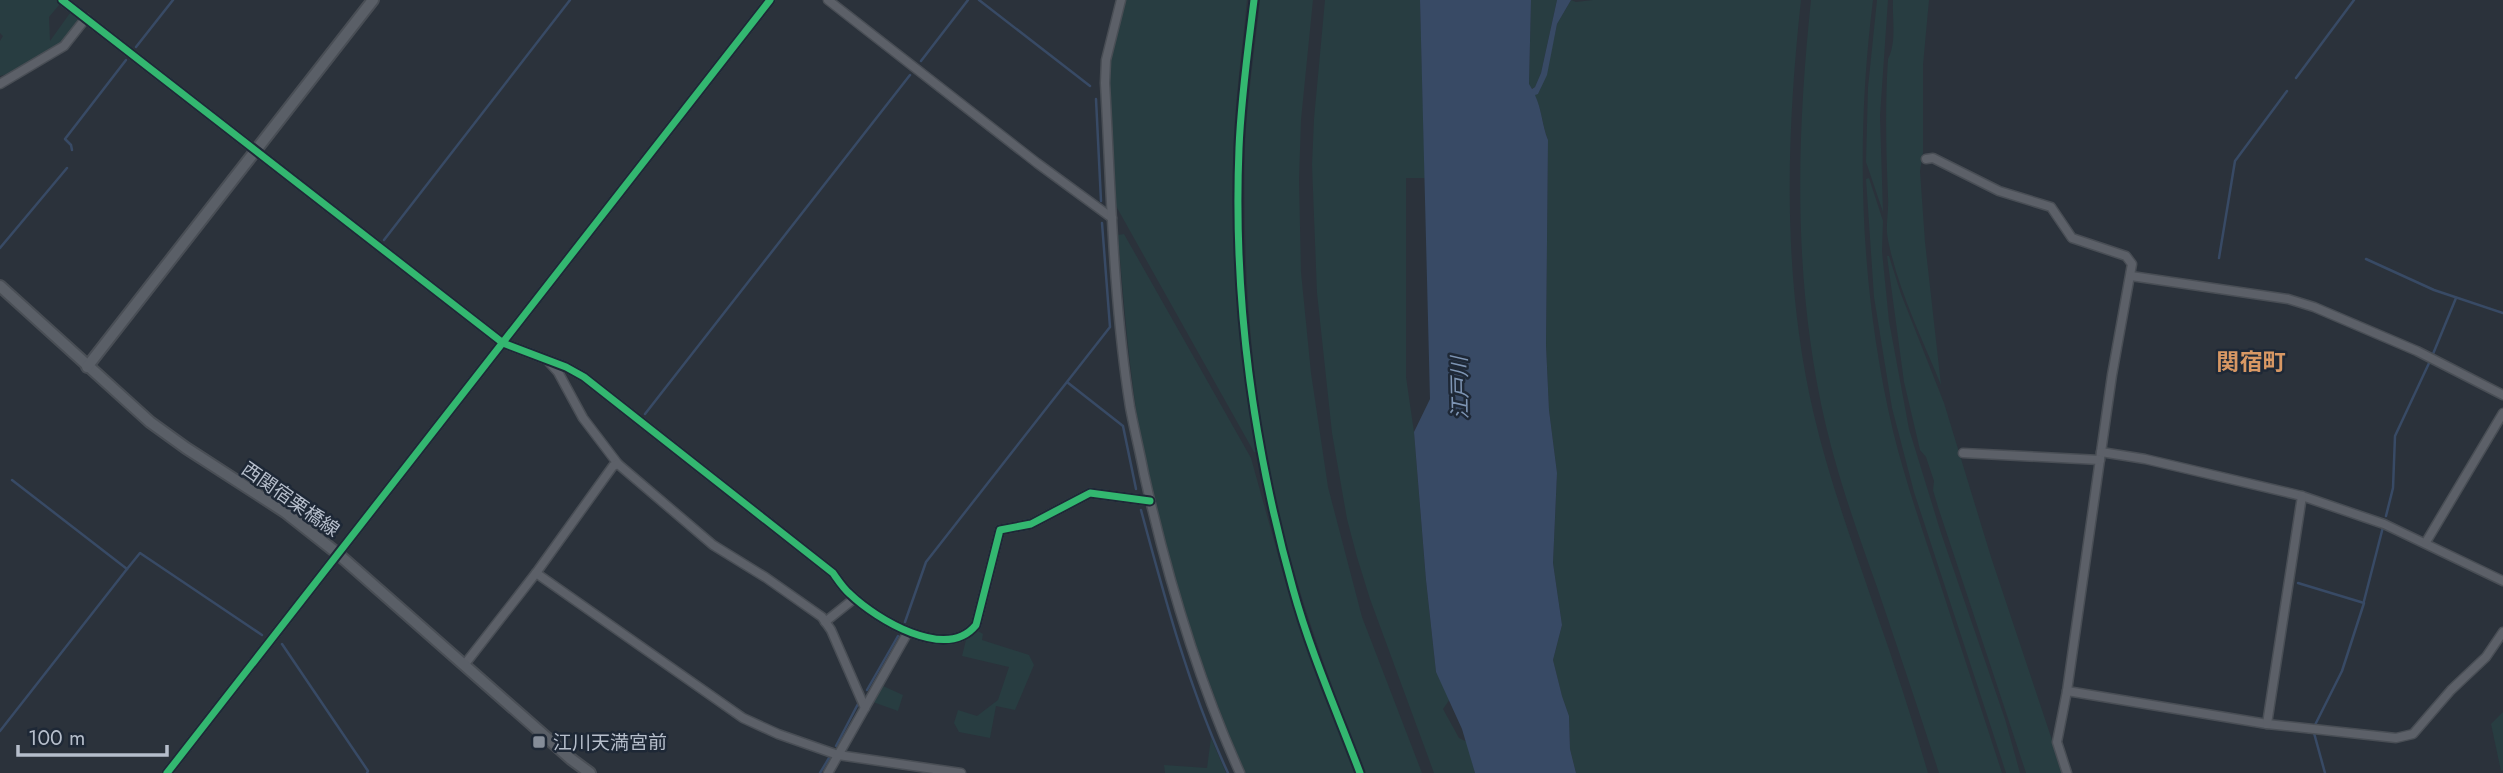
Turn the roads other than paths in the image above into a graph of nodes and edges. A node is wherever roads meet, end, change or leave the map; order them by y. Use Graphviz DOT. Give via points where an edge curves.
graph roads {
  1 [pos="62,0"];
  2 [pos="373,0"];
  3 [pos="770,0"];
  4 [pos="828,0"];
  5 [pos="1121,0"];
  6 [pos="86,18"];
  7 [pos="0,83"];
  8 [pos="255,151"];
  9 [pos="1926,159"];
  10 [pos="1112,218"];
  11 [pos="2131,276"];
  12 [pos="0,286"];
  13 [pos="503,343"];
  14 [pos="548,361"];
  15 [pos="87,366"];
  16 [pos="2503,395"];
  17 [pos="2503,413"];
  18 [pos="1964,453"];
  19 [pos="2101,456"];
  20 [pos="618,464"];
  21 [pos="2302,496"];
  22 [pos="1150,501"];
  23 [pos="2426,542"];
  24 [pos="337,553"];
  25 [pos="536,573"];
  26 [pos="2503,581"];
  27 [pos="855,598"];
  28 [pos="825,622"];
  29 [pos="908,632"];
  30 [pos="2503,632"];
  31 [pos="465,664"];
  32 [pos="2067,691"];
  33 [pos="865,708"];
  34 [pos="2267,724"];
  35 [pos="838,755"];
  36 [pos="167,773"];
  37 [pos="588,773"];
  38 [pos="828,773"];
  39 [pos="961,773"];
  40 [pos="1240,773"];
  41 [pos="2067,773"];
  1 -- 6 [label="street"];
  2 -- 8 [label="main road"];
  3 -- 13 [label="street"];
  4 -- 10 [label="street"];
  5 -- 10 [label="street" via="1105,68"];
  6 -- 7 [label="street" via="64,46"];
  6 -- 8 [label="street"];
  8 -- 13 [label="street"];
  8 -- 15 [label="main road"];
  9 -- 11 [label="street" via="1933,158 1999,191 2051,207 2072,238 2126,256 2132,264"];
  10 -- 22 [label="street" via="1130,408"];
  11 -- 16 [label="street" via="2288,299 2314,307 2417,351"];
  11 -- 19 [label="street"];
  12 -- 15 [label="main road, 西関宿栗橋線"];
  13 -- 14 [label="street"];
  13 -- 24 [label="street"];
  14 -- 20 [label="street"];
  14 -- 27 [label="street" via="584,377 833,573"];
  15 -- 24 [label="main road, 西関宿栗橋線" via="150,422 285,512"];
  17 -- 23 [label="street"];
  18 -- 19 [label="street"];
  19 -- 21 [label="street" via="2145,458"];
  19 -- 32 [label="street"];
  20 -- 25 [label="street"];
  20 -- 28 [label="street" via="713,545"];
  21 -- 23 [label="street"];
  21 -- 34 [label="street"];
  22 -- 29 [label="street" via="1090,493 1031,524 1000,530 976,625 970,633 944,640"];
  22 -- 40 [label="street" via="1183,623"];
  23 -- 26 [label="street"];
  24 -- 31 [label="main road, 西関宿栗橋線"];
  24 -- 36 [label="street"];
  25 -- 31 [label="street"];
  25 -- 35 [label="street" via="743,718"];
  27 -- 28 [label="street"];
  27 -- 29 [label="street"];
  28 -- 33 [label="street"];
  29 -- 33 [label="street"];
  30 -- 34 [label="street" via="2486,657 2413,734 2378,737"];
  31 -- 37 [label="main road, 西関宿栗橋線"];
  32 -- 34 [label="street"];
  32 -- 41 [label="street" via="2057,742"];
  33 -- 35 [label="street"];
  35 -- 38 [label="street"];
  35 -- 39 [label="street"];
}
